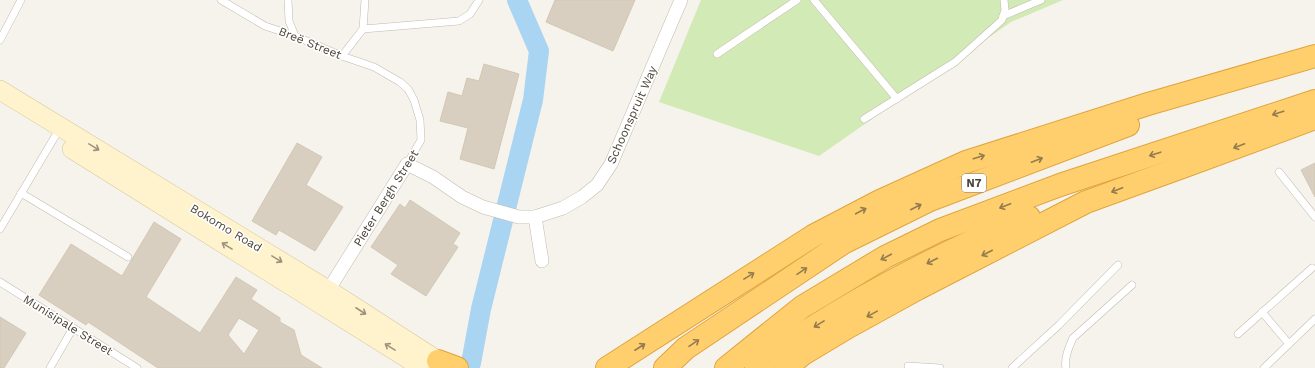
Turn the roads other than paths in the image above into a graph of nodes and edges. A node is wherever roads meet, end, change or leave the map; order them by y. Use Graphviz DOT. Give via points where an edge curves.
graph roads {
  1 [pos="21,0"];
  2 [pos="221,0"];
  3 [pos="288,0"];
  4 [pos="366,0"];
  5 [pos="479,0"];
  6 [pos="681,0"];
  7 [pos="797,0"];
  8 [pos="814,0"];
  9 [pos="1004,0"];
  10 [pos="1041,0"];
  11 [pos="1003,16"];
  12 [pos="363,29"];
  13 [pos="295,36"];
  14 [pos="0,40"];
  15 [pos="716,54"];
  16 [pos="342,56"];
  17 [pos="1315,58"];
  18 [pos="400,82"];
  19 [pos="0,90"];
  20 [pos="897,99"];
  21 [pos="1315,101"];
  22 [pos="0,104"];
  23 [pos="1315,118"];
  24 [pos="864,119"];
  25 [pos="57,132"];
  26 [pos="407,164"];
  27 [pos="1278,172"];
  28 [pos="21,193"];
  29 [pos="1086,202"];
  30 [pos="535,217"];
  31 [pos="1315,217"];
  32 [pos="0,229"];
  33 [pos="128,257"];
  34 [pos="542,261"];
  35 [pos="1118,265"];
  36 [pos="1312,268"];
  37 [pos="0,282"];
  38 [pos="1132,285"];
  39 [pos="324,297"];
  40 [pos="1262,312"];
  41 [pos="1315,319"];
  42 [pos="73,328"];
  43 [pos="1238,334"];
  44 [pos="1289,344"];
  45 [pos="442,366"];
  46 [pos="908,366"];
  47 [pos="52,367"];
  48 [pos="137,368"];
  49 [pos="607,368"];
  50 [pos="665,368"];
  51 [pos="726,368"];
  52 [pos="756,368"];
  53 [pos="786,368"];
  54 [pos="940,368"];
  55 [pos="1012,368"];
  56 [pos="1066,368"];
  57 [pos="1264,368"];
  1 -- 14 [label="lane"];
  2 -- 13 [label="lane, Breë Street" via="265,26"];
  3 -- 13 [label="lane" via="288,21"];
  4 -- 12 [label="lane"];
  5 -- 12 [label="lane" via="470,14 459,21"];
  6 -- 30 [label="street, Schoonspruit Way" via="612,164 597,185 582,197 563,208"];
  7 -- 15 [label="lane"];
  8 -- 20 [label="lane"];
  9 -- 11 [label="lane"];
  10 -- 11 [label="lane"];
  11 -- 20 [label="lane" via="1002,20 955,62"];
  12 -- 16 [label="lane"];
  13 -- 16 [label="lane, Breë Street"];
  16 -- 18 [label="lane, Breë Street" via="374,67"];
  49 -- 17 [label="highway, one-way" via="813,236 880,201 966,162 1148,104"];
  50 -- 17 [label="highway, N7, one-way" via="686,348 843,244 930,200"];
  18 -- 26 [label="lane, Pieter Bergh Street" via="411,94 420,120 421,140"];
  19 -- 25 [label="main road, Bokomo Road"];
  20 -- 24 [label="lane"];
  21 -- 51 [label="highway, one-way" via="1060,186 940,230 885,257 802,308"];
  22 -- 25 [label="main road, Bokomo Road"];
  23 -- 29 [label="highway, one-way"];
  25 -- 28 [label="lane"];
  25 -- 39 [label="main road, Bokomo Road"];
  26 -- 30 [label="street, Schoonspruit Way" via="483,208 519,217"];
  26 -- 39 [label="street, Pieter Bergh Street"];
  27 -- 31 [label="lane"];
  28 -- 32 [label="lane"];
  28 -- 33 [label="lane"];
  29 -- 52 [label="highway, one-way" via="1040,212 983,235 866,295 804,333"];
  29 -- 53 [label="highway, one-way" via="917,289 803,354"];
  30 -- 34 [label="street"];
  35 -- 55 [label="lane" via="1060,326"];
  36 -- 40 [label="lane"];
  37 -- 42 [label="lane, Munisipale Street"];
  38 -- 56 [label="lane" via="1073,338 1068,350"];
  39 -- 45 [label="main road, Bokomo Road"];
  40 -- 43 [label="lane"];
  40 -- 44 [label="lane"];
  41 -- 44 [label="lane"];
  42 -- 47 [label="lane"];
  42 -- 48 [label="lane, Munisipale Street"];
  44 -- 57 [label="lane"];
  46 -- 54 [label="lane"];
}
